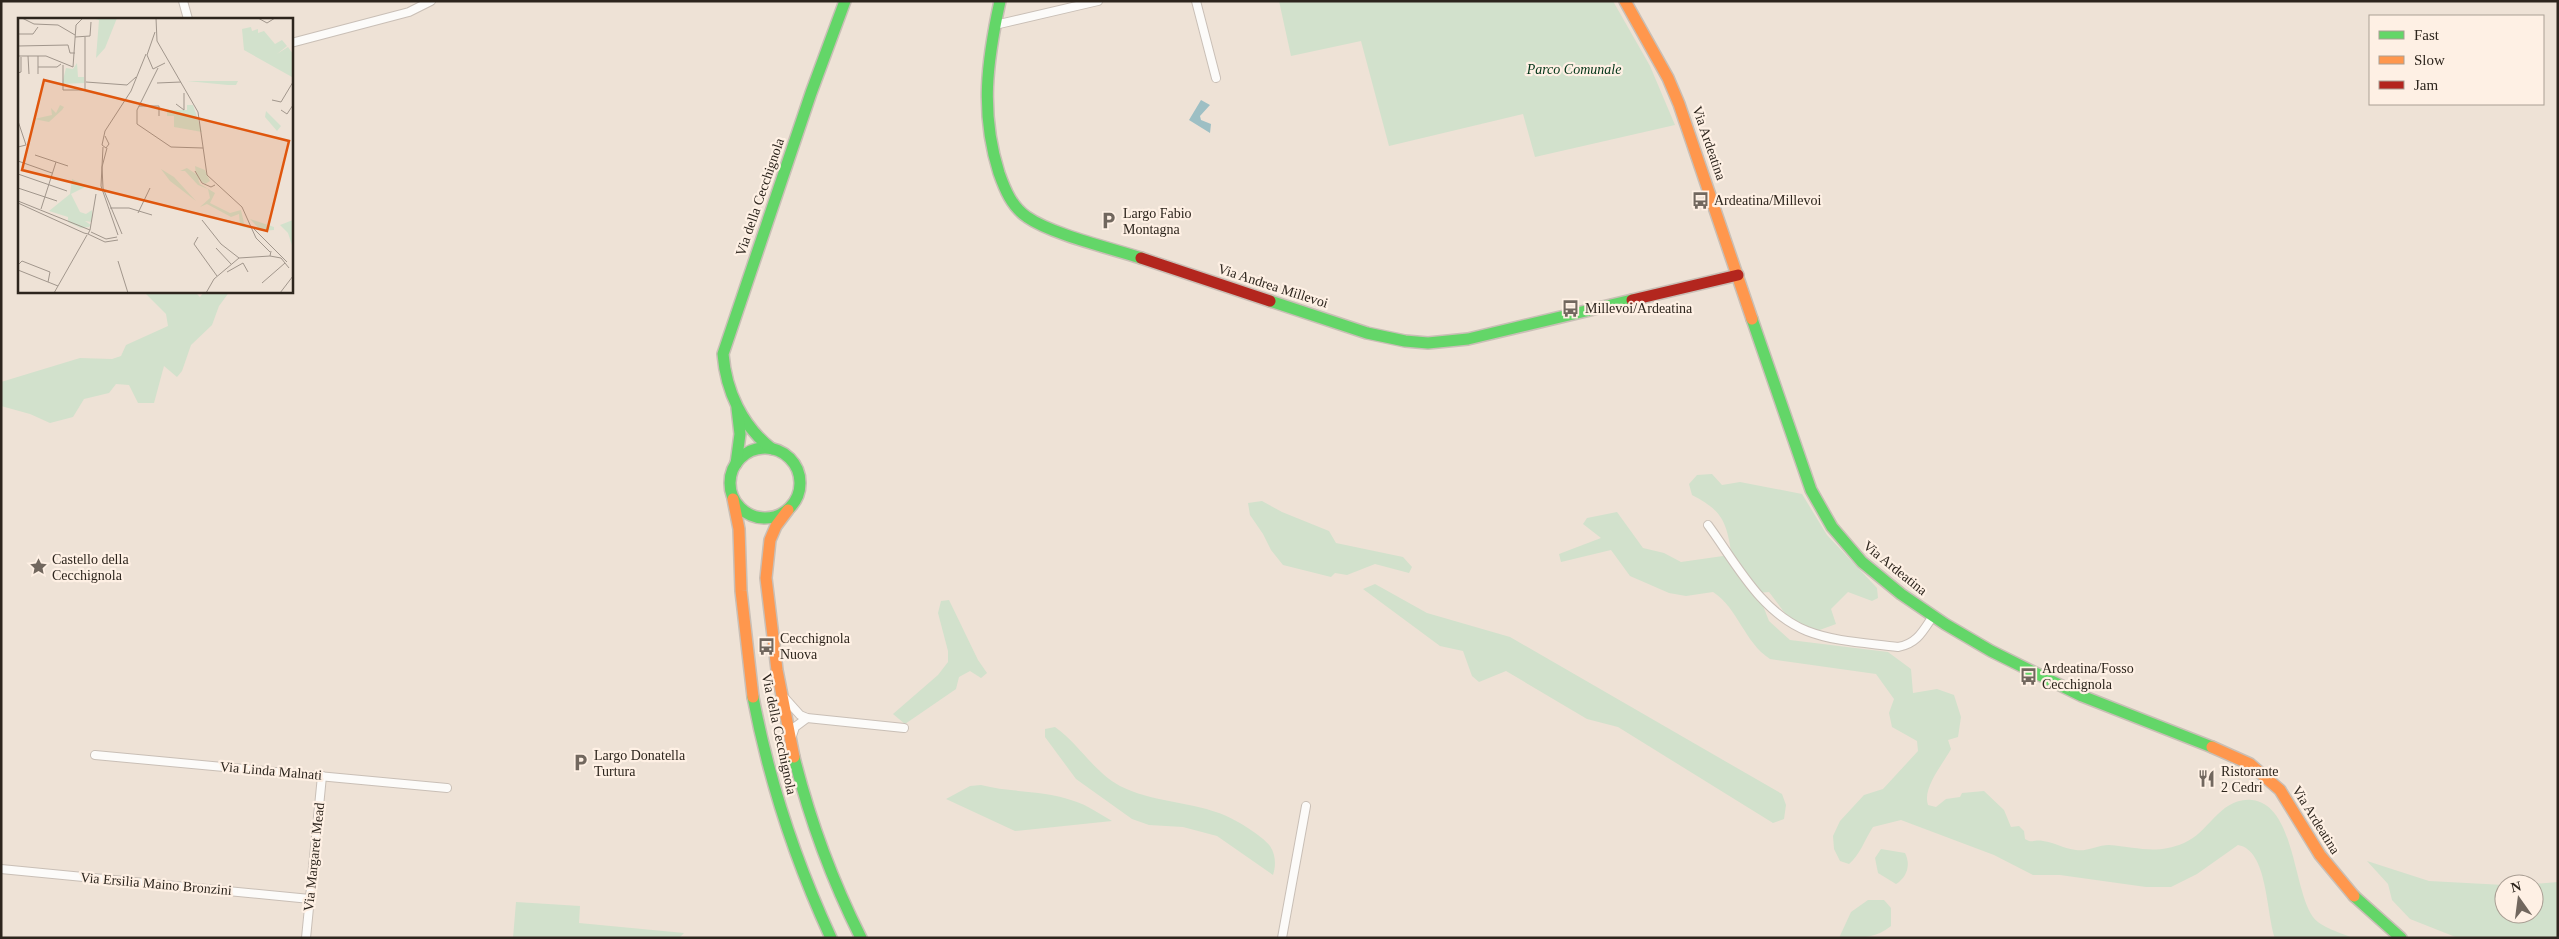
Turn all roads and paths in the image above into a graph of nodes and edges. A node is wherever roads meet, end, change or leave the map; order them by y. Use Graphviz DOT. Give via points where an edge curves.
graph roads {
  1 [pos="183,1"];
  2 [pos="431,1"];
  3 [pos="845,1"];
  4 [pos="1000,1"];
  5 [pos="1098,1"];
  6 [pos="1196,1"];
  7 [pos="1625,1"];
  8 [pos="188,18"];
  9 [pos="995,25"];
  10 [pos="292,44"];
  11 [pos="1216,78"];
  12 [pos="1738,275"];
  13 [pos="736,404"];
  14 [pos="772,449"];
  15 [pos="736,464"];
  16 [pos="733,498"];
  17 [pos="788,510"];
  18 [pos="1708,525"];
  19 [pos="1933,616"];
  20 [pos="780,692"];
  21 [pos="807,718"];
  22 [pos="904,728"];
  23 [pos="790,746"];
  24 [pos="94,755"];
  25 [pos="322,776"];
  26 [pos="447,788"];
  27 [pos="1306,806"];
  28 [pos="1,869"];
  29 [pos="310,898"];
  30 [pos="306,938"];
  31 [pos="831,938"];
  32 [pos="861,938"];
  33 [pos="1282,938"];
  34 [pos="2401,938"];
  1 -- 8 [label="street"];
  2 -- 10 [label="street" via="409,12"];
  3 -- 13 [label="street, Via della Cecchignola" via="725,345 723,366"];
  4 -- 9 [label="street, Via Andrea Millevoi"];
  5 -- 9 [label="street"];
  6 -- 11 [label="street"];
  7 -- 12 [label="street, Via Ardeatina" via="1677,99"];
  9 -- 12 [label="street, Via Andrea Millevoi" via="987,70 986,110 995,157 1013,203 1038,224 1367,333 1412,344 1468,340"];
  12 -- 19 [label="street, Via Ardeatina" via="1801,462 1823,517 1862,563"];
  13 -- 14 [label="street, Via della Cecchignola" via="753,432"];
  13 -- 15 [label="street, Via della Cecchignola" via="740,434"];
  14 -- 15 [label="street" via="748,453"];
  14 -- 17 [label="street" via="789,457 800,478 796,501"];
  15 -- 16 [label="street" via="731,475"];
  16 -- 17 [label="street" via="742,510 758,517 775,517"];
  16 -- 31 [label="street, Via della Cecchignola" via="739,516 740,582 760,731 793,848"];
  17 -- 20 [label="street, Via della Cecchignola" via="775,528 767,564"];
  18 -- 19 [label="street" via="1754,591 1805,630 1898,647 1916,640"];
  19 -- 34 [label="street, Via Ardeatina" via="1990,650 2065,688 2225,752 2255,768 2290,802 2320,854 2341,882"];
  20 -- 21 [label="street" via="800,715"];
  20 -- 23 [label="street, Via della Cecchignola"];
  21 -- 22 [label="street"];
  21 -- 23 [label="street" via="795,727"];
  23 -- 32 [label="street, Via della Cecchignola" via="812,824"];
  24 -- 25 [label="street, Via Linda Malnati"];
  25 -- 26 [label="street, Via Linda Malnati"];
  25 -- 29 [label="street, Via Margaret Mead"];
  27 -- 33 [label="street"];
  28 -- 29 [label="street, Via Ersilia Maino Bronzini"];
  29 -- 30 [label="street, Via Margaret Mead"];
}
